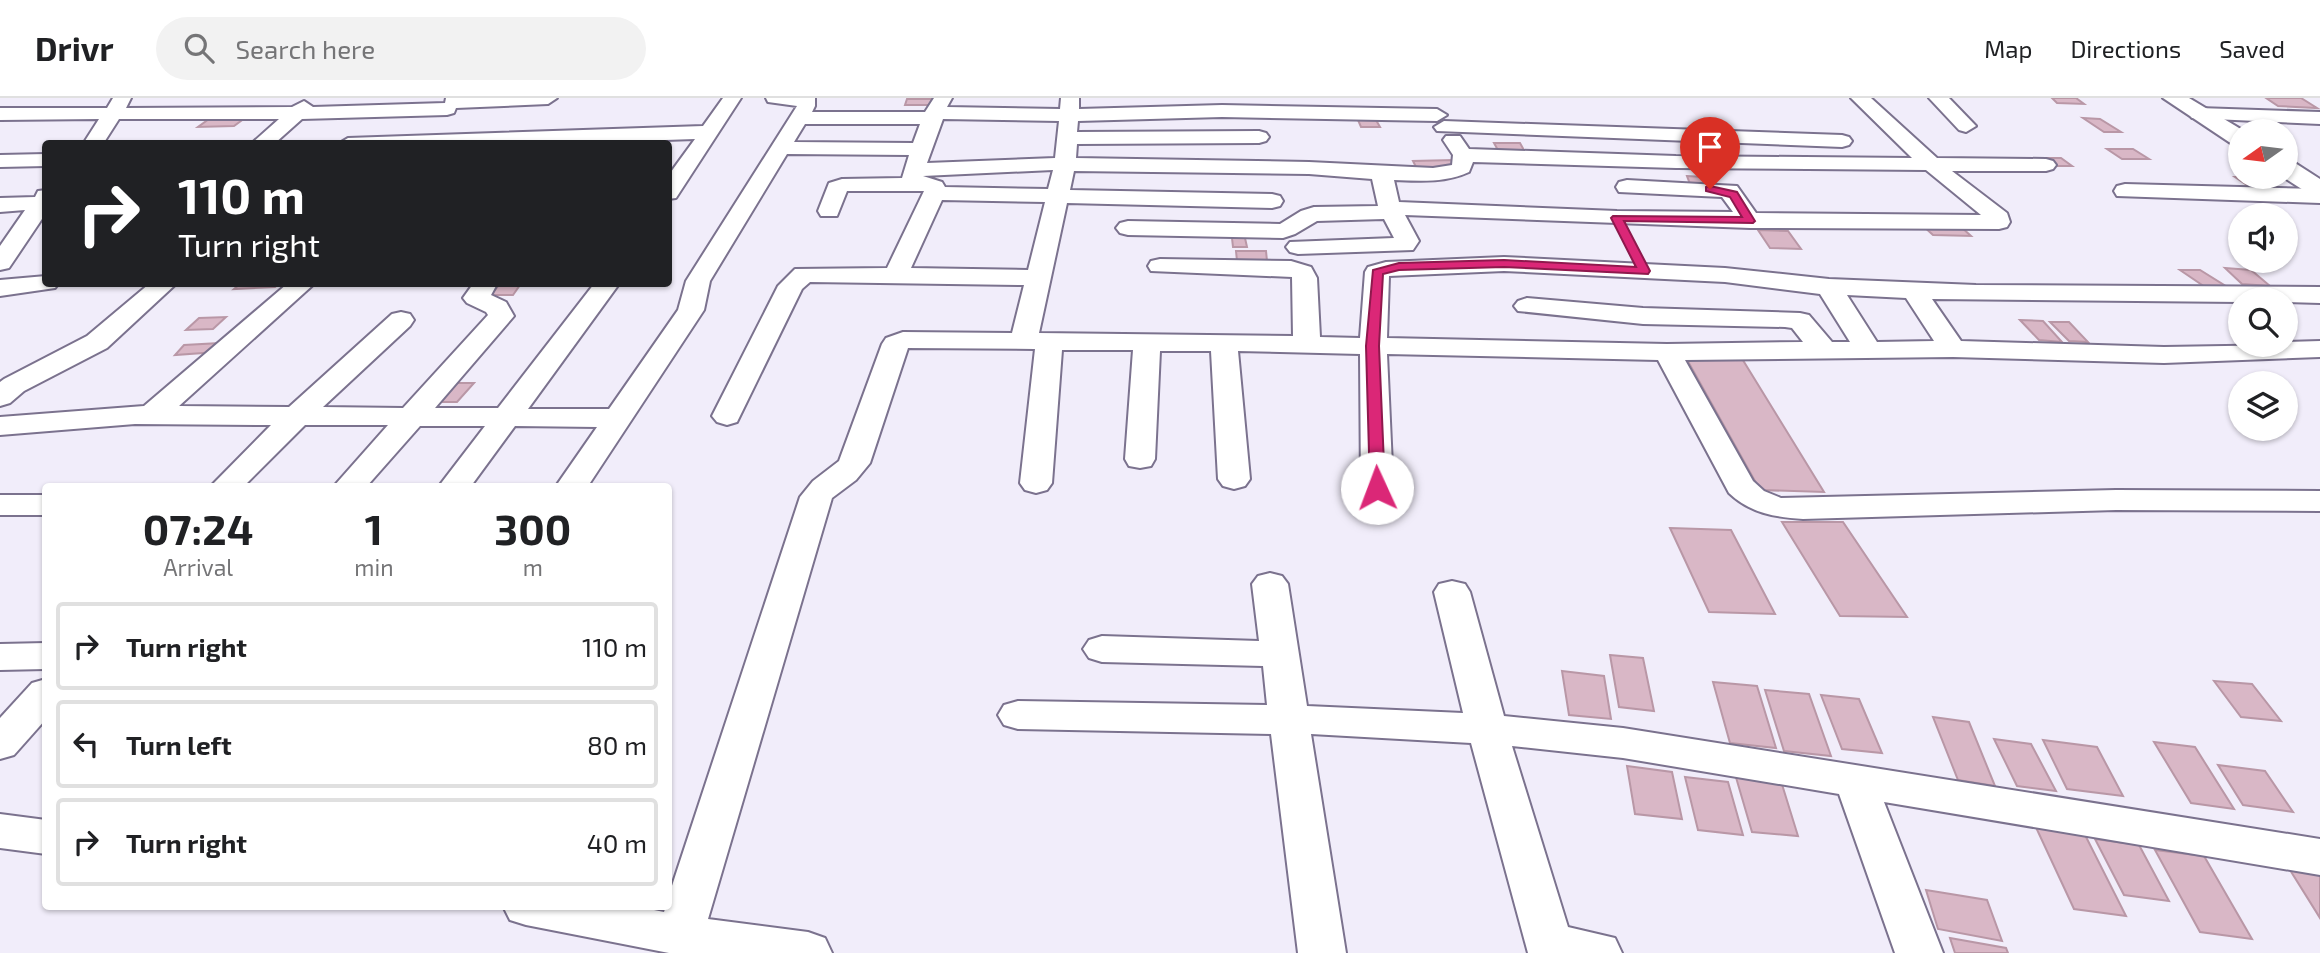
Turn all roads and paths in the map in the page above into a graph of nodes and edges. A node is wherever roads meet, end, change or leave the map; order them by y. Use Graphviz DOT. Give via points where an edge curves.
graph roads {
  1 [pos="318,98"];
  2 [pos="548,98"];
  3 [pos="732,98"];
  4 [pos="775,98"];
  5 [pos="1860,98"];
  6 [pos="1938,98"];
  7 [pos="2174,98"];
  8 [pos="452,103"];
  9 [pos="118,106"];
  10 [pos="1069,106"];
  11 [pos="1459,106"];
  12 [pos="937,110"];
  13 [pos="1435,111"];
  14 [pos="295,113"];
  15 [pos="0,114"];
  16 [pos="2199,114"];
  17 [pos="799,118"];
  18 [pos="2320,118"];
  19 [pos="1966,127"];
  20 [pos="711,132"];
  21 [pos="2228,132"];
  22 [pos="1658,135"];
  23 [pos="1259,137"];
  24 [pos="1068,138"];
  25 [pos="96,140"];
  26 [pos="265,140"];
  27 [pos="420,140"];
  28 [pos="477,140"];
  29 [pos="1908,143"];
  30 [pos="779,148"];
  31 [pos="922,149"];
  32 [pos="1463,155"];
  33 [pos="0,160"];
  34 [pos="42,160"];
  35 [pos="1676,162"];
  36 [pos="679,163"];
  37 [pos="1065,164"];
  38 [pos="1931,164"];
  39 [pos="2046,165"];
  40 [pos="1381,173"];
  41 [pos="2298,176"];
  42 [pos="672,182"];
  43 [pos="925,182"];
  44 [pos="1628,187"];
  45 [pos="2320,190"];
  46 [pos="2125,191"];
  47 [pos="2320,196"];
  48 [pos="1057,197"];
  49 [pos="42,200"];
  50 [pos="42,201"];
  51 [pos="1272,201"];
  52 [pos="0,205"];
  53 [pos="1391,210"];
  54 [pos="829,211"];
  55 [pos="1617,218"];
  56 [pos="1749,221"];
  57 [pos="1128,228"];
  58 [pos="1298,249"];
  59 [pos="1635,253"];
  60 [pos="0,263"];
  61 [pos="1504,264"];
  62 [pos="1160,266"];
  63 [pos="897,275"];
  64 [pos="1038,278"];
  65 [pos="42,283"];
  66 [pos="160,287"];
  67 [pos="299,287"];
  68 [pos="483,287"];
  69 [pos="605,287"];
  70 [pos="1829,287"];
  71 [pos="0,288"];
  72 [pos="1914,290"];
  73 [pos="2320,295"];
  74 [pos="1527,306"];
  75 [pos="401,320"];
  76 [pos="1036,340"];
  77 [pos="1147,342"];
  78 [pos="1224,343"];
  79 [pos="1307,345"];
  80 [pos="1373,346"];
  81 [pos="1953,349"];
  82 [pos="2320,349"];
  83 [pos="1551,350"];
  84 [pos="1824,350"];
  85 [pos="1869,350"];
  86 [pos="1667,352"];
  87 [pos="0,397"];
  88 [pos="153,414"];
  89 [pos="298,415"];
  90 [pos="411,416"];
  91 [pos="509,416"];
  92 [pos="727,416"];
  93 [pos="619,418"];
  94 [pos="0,426"];
  95 [pos="1140,459"];
  96 [pos="1234,479"];
  97 [pos="230,483"];
  98 [pos="353,483"];
  99 [pos="457,483"];
  100 [pos="574,483"];
  101 [pos="1036,483"];
  102 [pos="1377,488"];
  103 [pos="2320,500"];
  104 [pos="0,505"];
  105 [pos="42,505"];
  106 [pos="1270,584"];
  107 [pos="1452,592"];
  108 [pos="1102,649"];
  109 [pos="1280,654"];
  110 [pos="42,656"];
  111 [pos="0,657"];
  112 [pos="42,697"];
  113 [pos="1018,715"];
  114 [pos="1289,720"];
  115 [pos="1488,729"];
  116 [pos="0,744"];
  117 [pos="1855,781"];
  118 [pos="0,831"];
  119 [pos="42,836"];
  120 [pos="2320,857"];
  121 [pos="547,910"];
  122 [pos="681,935"];
  123 [pos="1551,949"];
  124 [pos="808,953"];
  125 [pos="1322,953"];
  126 [pos="1598,953"];
  127 [pos="1920,953"];
  1 -- 14 [label="street"];
  2 -- 8 [label="street"];
  3 -- 20 [label="street"];
  4 -- 17 [label="street" via="807,100"];
  5 -- 29 [label="street"];
  6 -- 19 [label="street"];
  7 -- 16 [label="main road"];
  8 -- 14 [label="street"];
  8 -- 27 [label="street"];
  9 -- 14 [label="street"];
  9 -- 15 [label="street"];
  9 -- 25 [label="street"];
  10 -- 12 [label="street"];
  10 -- 13 [label="street"];
  10 -- 24 [label="street"];
  11 -- 13 [label="street"];
  12 -- 17 [label="street"];
  12 -- 31 [label="street"];
  13 -- 22 [label="street"];
  13 -- 32 [label="street"];
  14 -- 26 [label="street"];
  16 -- 18 [label="street"];
  16 -- 21 [label="main road"];
  17 -- 30 [label="street"];
  20 -- 28 [label="street"];
  20 -- 36 [label="street"];
  22 -- 29 [label="street"];
  22 -- 35 [label="street"];
  23 -- 24 [label="street"];
  24 -- 37 [label="street"];
  29 -- 38 [label="street"];
  30 -- 31 [label="street"];
  30 -- 93 [label="street" via="698,281 691,310"];
  31 -- 43 [label="street"];
  32 -- 35 [label="street"];
  32 -- 40 [label="street" via="1462,168 1451,172"];
  33 -- 34 [label="street"];
  35 -- 38 [label="street"];
  36 -- 42 [label="street"];
  37 -- 40 [label="street"];
  37 -- 43 [label="street"];
  37 -- 48 [label="street"];
  38 -- 39 [label="street"];
  38 -- 56 [label="street" via="1999,218 1998,222"];
  40 -- 53 [label="street"];
  41 -- 45 [label="main road"];
  43 -- 48 [label="street"];
  43 -- 54 [label="street" via="842,185"];
  43 -- 63 [label="street"];
  44 -- 56 [label="street" via="1729,191"];
  46 -- 47 [label="street"];
  48 -- 51 [label="street"];
  48 -- 64 [label="street"];
  49 -- 52 [label="street"];
  50 -- 60 [label="street"];
  53 -- 55 [label="street"];
  53 -- 58 [label="street" via="1302,217"];
  53 -- 58 [label="street" via="1408,241 1405,245"];
  55 -- 56 [label="street"];
  55 -- 59 [label="street"];
  57 -- 58 [label="street" via="1270,231"];
  58 -- 62 [label="street" via="1291,268"];
  58 -- 79 [label="street" via="1305,278"];
  59 -- 61 [label="street"];
  59 -- 70 [label="street" via="1725,275"];
  61 -- 74 [label="street"];
  61 -- 80 [label="street" via="1399,266 1377,272"];
  63 -- 64 [label="street"];
  63 -- 92 [label="street" via="804,274 791,286"];
  64 -- 76 [label="street"];
  65 -- 71 [label="street"];
  66 -- 87 [label="street" via="97,342 14,385"];
  67 -- 88 [label="street"];
  68 -- 90 [label="street" via="476,298 497,307 501,316"];
  69 -- 91 [label="street"];
  70 -- 72 [label="street"];
  70 -- 85 [label="street"];
  72 -- 73 [label="street"];
  72 -- 81 [label="street"];
  74 -- 83 [label="street"];
  74 -- 84 [label="street" via="1643,316 1800,321"];
  75 -- 89 [label="street"];
  76 -- 77 [label="street"];
  76 -- 101 [label="street"];
  76 -- 122 [label="street" via="918,339 896,344 854,463 847,475 821,487 816,497"];
  77 -- 78 [label="street"];
  77 -- 95 [label="street"];
  78 -- 79 [label="street"];
  78 -- 96 [label="street"];
  79 -- 80 [label="street"];
  80 -- 83 [label="street"];
  80 -- 102 [label="street"];
  81 -- 82 [label="street" via="2164,355"];
  81 -- 85 [label="street"];
  83 -- 86 [label="street"];
  84 -- 85 [label="street"];
  84 -- 86 [label="street"];
  86 -- 103 [label="street" via="1740,486 1753,498 1776,507"];
  88 -- 89 [label="street"];
  88 -- 94 [label="street"];
  89 -- 90 [label="street"];
  89 -- 97 [label="street"];
  90 -- 91 [label="street"];
  90 -- 98 [label="street"];
  91 -- 93 [label="street"];
  91 -- 99 [label="street"];
  93 -- 100 [label="street"];
  104 -- 105 [label="street"];
  106 -- 109 [label="street"];
  107 -- 115 [label="street"];
  108 -- 109 [label="street"];
  109 -- 114 [label="street"];
  110 -- 111 [label="street"];
  112 -- 116 [label="street"];
  113 -- 114 [label="street"];
  114 -- 115 [label="street"];
  114 -- 125 [label="street"];
  115 -- 117 [label="street" via="1623,743"];
  115 -- 123 [label="street"];
  117 -- 120 [label="street"];
  117 -- 127 [label="street"];
  118 -- 119 [label="street"];
  121 -- 122 [label="street"];
  122 -- 124 [label="street"];
  123 -- 126 [label="street"];
}
